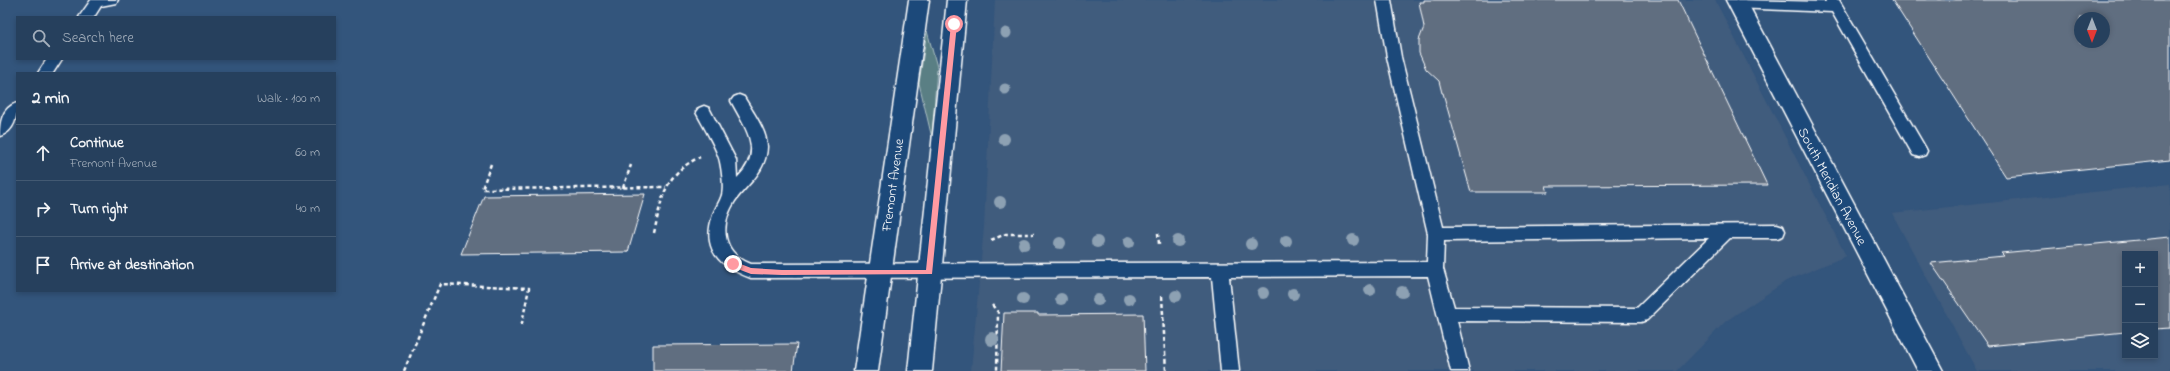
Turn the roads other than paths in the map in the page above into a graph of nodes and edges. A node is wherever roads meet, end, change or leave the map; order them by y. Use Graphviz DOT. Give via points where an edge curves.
graph roads {
  1 [pos="111,0"];
  2 [pos="919,0"];
  3 [pos="957,0"];
  4 [pos="1384,0"];
  5 [pos="1737,3"];
  6 [pos="1834,3"];
  7 [pos="87,16"];
  8 [pos="54,60"];
  9 [pos="46,72"];
  10 [pos="739,101"];
  11 [pos="16,110"];
  12 [pos="704,112"];
  13 [pos="0,130"];
  14 [pos="1919,151"];
  15 [pos="730,196"];
  16 [pos="1777,231"];
  17 [pos="1726,232"];
  18 [pos="1436,234"];
  19 [pos="1435,269"];
  20 [pos="879,271"];
  21 [pos="1220,271"];
  22 [pos="929,272"];
  23 [pos="1447,314"];
  24 [pos="866,371"];
  25 [pos="920,371"];
  26 [pos="1230,371"];
  27 [pos="1460,371"];
  28 [pos="1931,371"];
  1 -- 7 [label="lane" via="98,2"];
  2 -- 20 [label="main road, Fremont Avenue"];
  3 -- 22 [label="main road"];
  4 -- 18 [label="lane" via="1394,57"];
  5 -- 6 [label="lane"];
  5 -- 28 [label="main road, South Meridian Avenue"];
  6 -- 14 [label="lane"];
  8 -- 9 [label="lane"];
  10 -- 15 [label="lane" via="756,134 759,147 756,164 750,177"];
  11 -- 13 [label="lane"];
  12 -- 15 [label="lane" via="728,160"];
  15 -- 20 [label="lane" via="719,219 717,240 733,264 751,271"];
  16 -- 17 [label="lane"];
  17 -- 18 [label="lane"];
  17 -- 23 [label="lane" via="1641,315"];
  18 -- 19 [label="lane"];
  19 -- 21 [label="lane"];
  19 -- 23 [label="lane"];
  20 -- 22 [label="lane"];
  20 -- 24 [label="main road, Fremont Avenue"];
  21 -- 22 [label="lane"];
  21 -- 26 [label="lane"];
  22 -- 25 [label="main road"];
  23 -- 27 [label="lane"];
}
